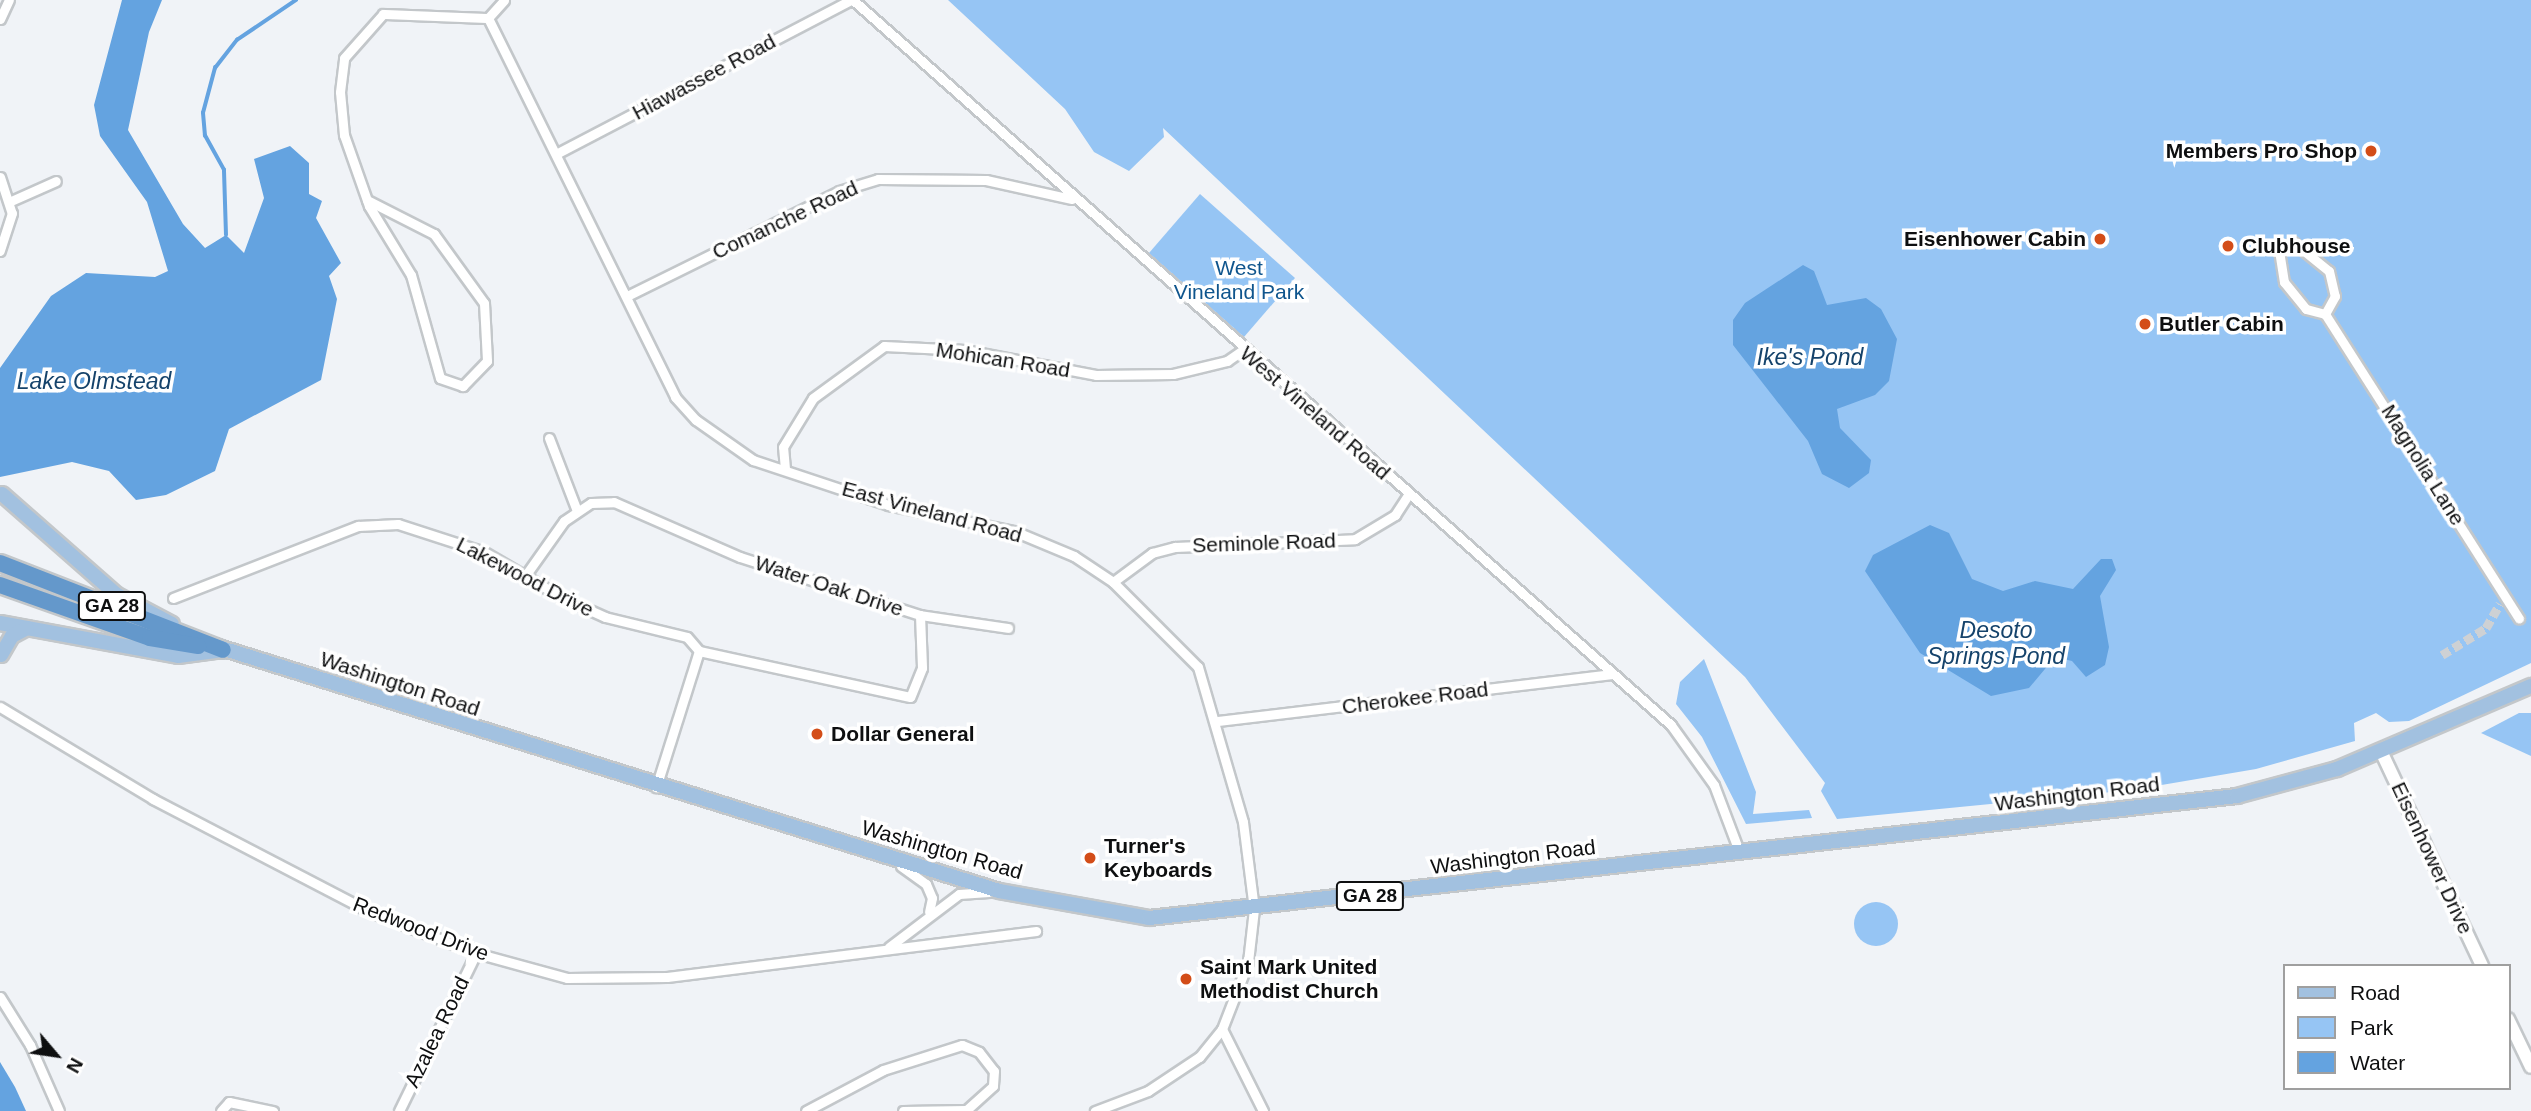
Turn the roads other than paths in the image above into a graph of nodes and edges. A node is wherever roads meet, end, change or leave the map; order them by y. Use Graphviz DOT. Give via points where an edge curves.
graph roads {
  1 [pos="9,0"];
  2 [pos="504,0"];
  3 [pos="852,0"];
  4 [pos="488,18"];
  5 [pos="0,19"];
  6 [pos="556,154"];
  7 [pos="0,177"];
  8 [pos="56,181"];
  9 [pos="1075,199"];
  10 [pos="366,200"];
  11 [pos="11,201"];
  12 [pos="0,251"];
  13 [pos="627,296"];
  14 [pos="2325,314"];
  15 [pos="1243,350"];
  16 [pos="549,438"];
  17 [pos="785,469"];
  18 [pos="1,494"];
  19 [pos="1408,495"];
  20 [pos="577,511"];
  21 [pos="0,563"];
  22 [pos="526,576"];
  23 [pos="1113,582"];
  24 [pos="0,585"];
  25 [pos="173,598"];
  26 [pos="920,615"];
  27 [pos="2519,618"];
  28 [pos="0,623"];
  29 [pos="27,628"];
  30 [pos="1009,628"];
  31 [pos="223,650"];
  32 [pos="699,651"];
  33 [pos="0,655"];
  34 [pos="1612,674"];
  35 [pos="2531,686"];
  36 [pos="0,707"];
  37 [pos="1219,721"];
  38 [pos="2381,751"];
  39 [pos="656,787"];
  40 [pos="1740,851"];
  41 [pos="882,855"];
  42 [pos="999,891"];
  43 [pos="1254,909"];
  44 [pos="929,912"];
  45 [pos="1036,931"];
  46 [pos="887,948"];
  47 [pos="476,953"];
  48 [pos="2481,964"];
  49 [pos="0,997"];
  50 [pos="2510,1023"];
  51 [pos="1222,1029"];
  52 [pos="2531,1067"];
  53 [pos="59,1111"];
  54 [pos="221,1111"];
  55 [pos="273,1111"];
  56 [pos="399,1111"];
  57 [pos="806,1111"];
  58 [pos="903,1111"];
  59 [pos="1095,1111"];
  60 [pos="1263,1111"];
  1 -- 5 [label="street"];
  2 -- 4 [label="street"];
  3 -- 6 [label="street, Hiawassee Road"];
  3 -- 9 [label="street, West Vineland Road"];
  4 -- 6 [label="street, East Vineland Road"];
  4 -- 10 [label="street" via="383,14 344,58 344,135"];
  6 -- 13 [label="street, East Vineland Road"];
  7 -- 11 [label="street"];
  8 -- 11 [label="street"];
  9 -- 13 [label="street, Comanche Road" via="986,180 878,178 839,191"];
  9 -- 15 [label="street, West Vineland Road"];
  10 -- 10 [label="street" via="411,275 440,378 463,386 487,361 484,303 435,234"];
  11 -- 12 [label="street" via="11,231"];
  13 -- 17 [label="street, East Vineland Road" via="675,397 724,443"];
  14 -- 14 [label="street" via="2306,309 2287,288 2279,256 2286,243 2301,244 2329,271 2335,296"];
  14 -- 27 [label="street, Magnolia Lane"];
  15 -- 17 [label="street, Mohican Road" via="1227,361 1173,373 1096,375 965,349 884,346 813,398 783,447"];
  15 -- 19 [label="street, West Vineland Road"];
  16 -- 20 [label="street"];
  17 -- 23 [label="street, East Vineland Road" via="888,505 1014,531 1074,556"];
  18 -- 31 [label="main road, Washington Road" via="117,595"];
  19 -- 23 [label="street, Seminole Road" via="1395,515 1355,539 1175,547 1152,553"];
  19 -- 34 [label="street, West Vineland Road"];
  20 -- 22 [label="street"];
  20 -- 26 [label="street, Water Oak Drive" via="614,502 740,557"];
  21 -- 31 [label="highway, GA 28"];
  22 -- 25 [label="street, Lakewood Drive" via="435,533 398,524 358,526"];
  22 -- 32 [label="street, Lakewood Drive" via="605,617 687,637"];
  23 -- 37 [label="street, East Vineland Road" via="1198,667"];
  24 -- 31 [label="highway, GA 28" via="150,638"];
  26 -- 30 [label="street"];
  26 -- 32 [label="street, Water Oak Drive" via="922,668 910,697"];
  28 -- 29 [label="main road"];
  29 -- 31 [label="main road" via="178,656"];
  29 -- 33 [label="main road" via="12,636"];
  31 -- 39 [label="main road, Washington Road / GA 28"];
  32 -- 39 [label="street"];
  34 -- 37 [label="street, Cherokee Road"];
  34 -- 40 [label="street, West Vineland Road" via="1698,757"];
  35 -- 38 [label="main road, Washington Road / GA 28"];
  36 -- 47 [label="street, Redwood Drive" via="250,851 368,911"];
  37 -- 43 [label="street, East Vineland Road"];
  38 -- 40 [label="main road, Washington Road / GA 28" via="2237,796"];
  38 -- 48 [label="street, Eisenhower Drive"];
  39 -- 41 [label="main road, Washington Road / GA 28"];
  40 -- 43 [label="main road, Washington Road / GA 28"];
  41 -- 42 [label="main road, Washington Road / GA 28"];
  41 -- 44 [label="street" via="926,884"];
  42 -- 43 [label="main road, Washington Road / GA 28" via="1149,918"];
  42 -- 44 [label="street" via="959,894"];
  43 -- 51 [label="street, East Vineland Road" via="1248,962"];
  44 -- 46 [label="street"];
  45 -- 46 [label="street, Redwood Drive"];
  46 -- 47 [label="street, Redwood Drive" via="667,977 567,978"];
  47 -- 56 [label="street, Azalea Road"];
  49 -- 53 [label="street" via="30,1045"];
  50 -- 52 [label="street"];
  51 -- 59 [label="street" via="1177,1074"];
  51 -- 60 [label="street"];
  54 -- 55 [label="street" via="229,1102"];
  57 -- 58 [label="street" via="883,1070 962,1045 979,1052 994,1071 993,1086 966,1110"];
}
